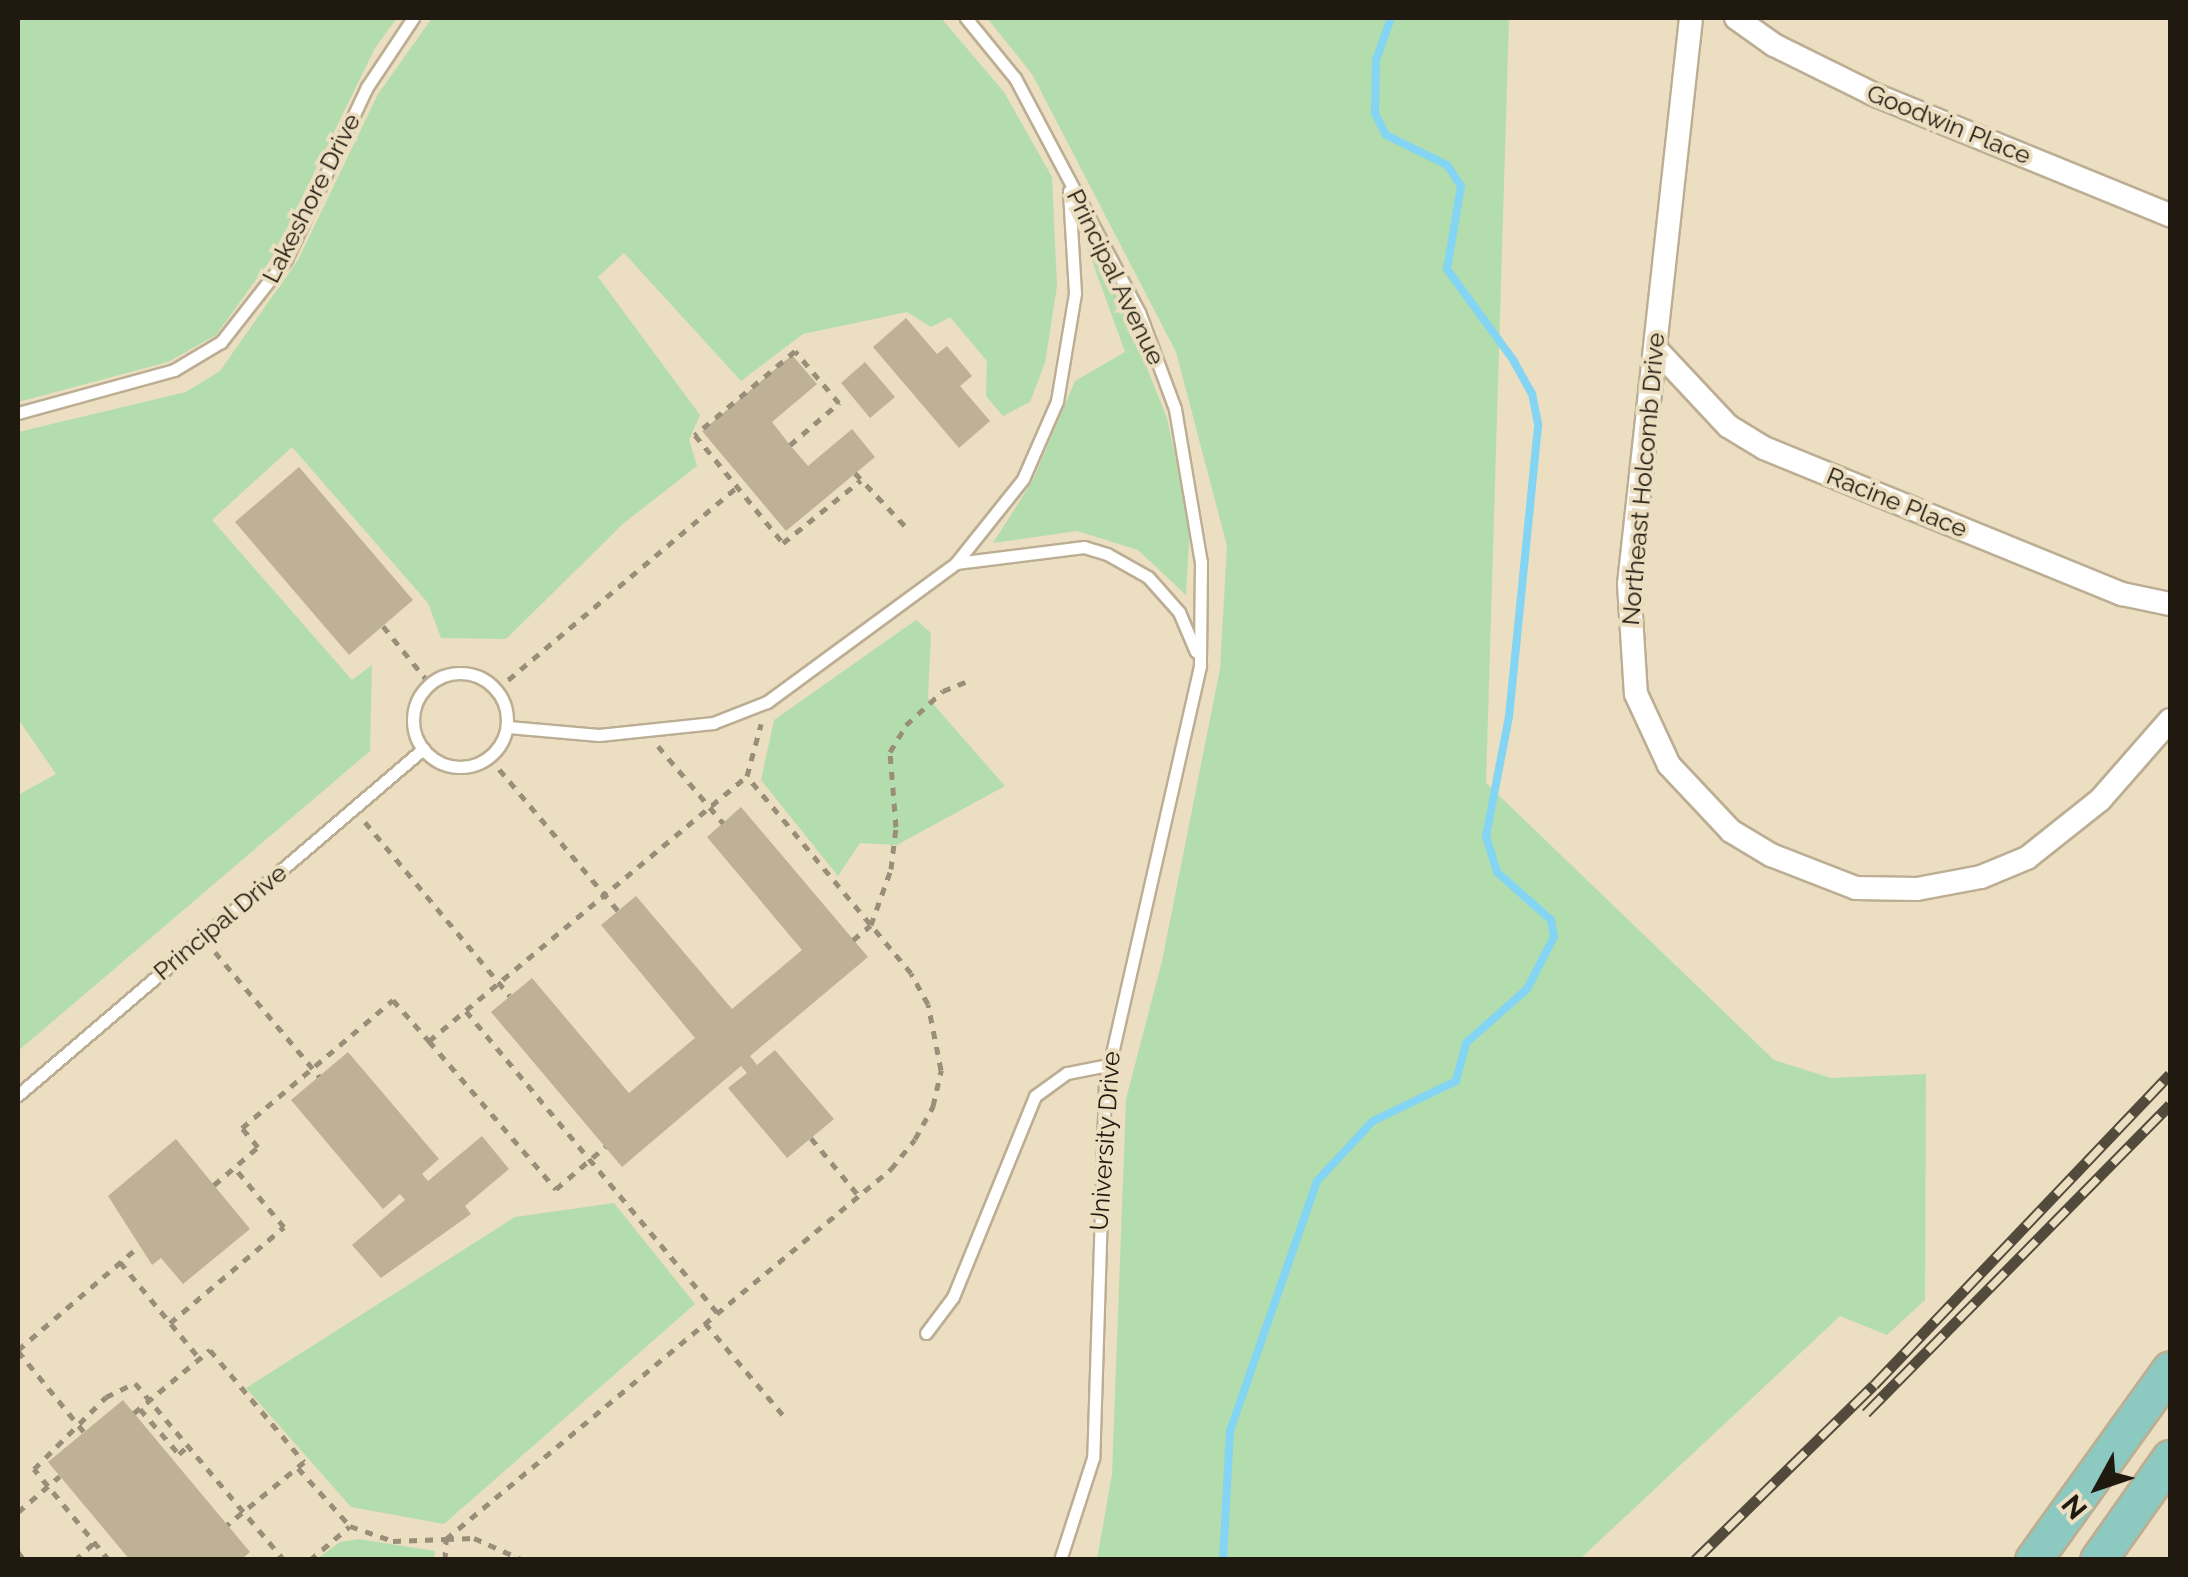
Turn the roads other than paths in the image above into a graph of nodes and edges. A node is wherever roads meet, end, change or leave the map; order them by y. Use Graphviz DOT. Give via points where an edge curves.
graph roads {
  1 [pos="413,18"];
  2 [pos="966,18"];
  3 [pos="1691,18"];
  4 [pos="1736,18"];
  5 [pos="1067,177"];
  6 [pos="2170,215"];
  7 [pos="1654,348"];
  8 [pos="18,413"];
  9 [pos="956,563"];
  10 [pos="2170,604"];
  11 [pos="1200,666"];
  12 [pos="2170,720"];
  13 [pos="508,727"];
  14 [pos="423,750"];
  15 [pos="1108,1065"];
  16 [pos="18,1095"];
  17 [pos="926,1333"];
  18 [pos="2170,1369"];
  19 [pos="2170,1458"];
  20 [pos="1060,1560"];
  21 [pos="2034,1560"];
  22 [pos="2098,1560"];
  1 -- 8 [label="lane, Lakeshore Drive" via="367,86 286,259 221,342 174,370"];
  2 -- 5 [label="lane" via="1015,78"];
  3 -- 7 [label="street, Northeast Holcomb Drive"];
  4 -- 6 [label="street, Goodwin Place" via="1774,45 1874,94"];
  5 -- 9 [label="lane, Principal Avenue" via="1076,292 1058,402 1023,479"];
  5 -- 11 [label="lane, Principal Avenue" via="1139,312 1175,409 1202,562"];
  7 -- 10 [label="street, Racine Place" via="1728,426 1764,448 2122,594"];
  7 -- 12 [label="street, Northeast Holcomb Drive" via="1628,584 1628,641 1643,715 1669,765 1732,831 1771,855 1856,888 1981,877 2027,858 2100,800"];
  9 -- 11 [label="lane" via="1084,547 1108,554 1148,577 1179,612"];
  9 -- 13 [label="lane" via="767,702 712,723 646,732"];
  11 -- 15 [label="lane, University Drive"];
  13 -- 14 [label="lane" via="489,758 450,766"];
  13 -- 14 [label="lane" via="496,690 463,673 430,684 413,721"];
  14 -- 16 [label="lane, Principal Drive"];
  15 -- 17 [label="lane" via="1067,1073 1035,1096 952,1297"];
  15 -- 20 [label="lane, University Drive" via="1092,1458"];
  18 -- 21 [label="main road"];
  19 -- 22 [label="main road"];
}
